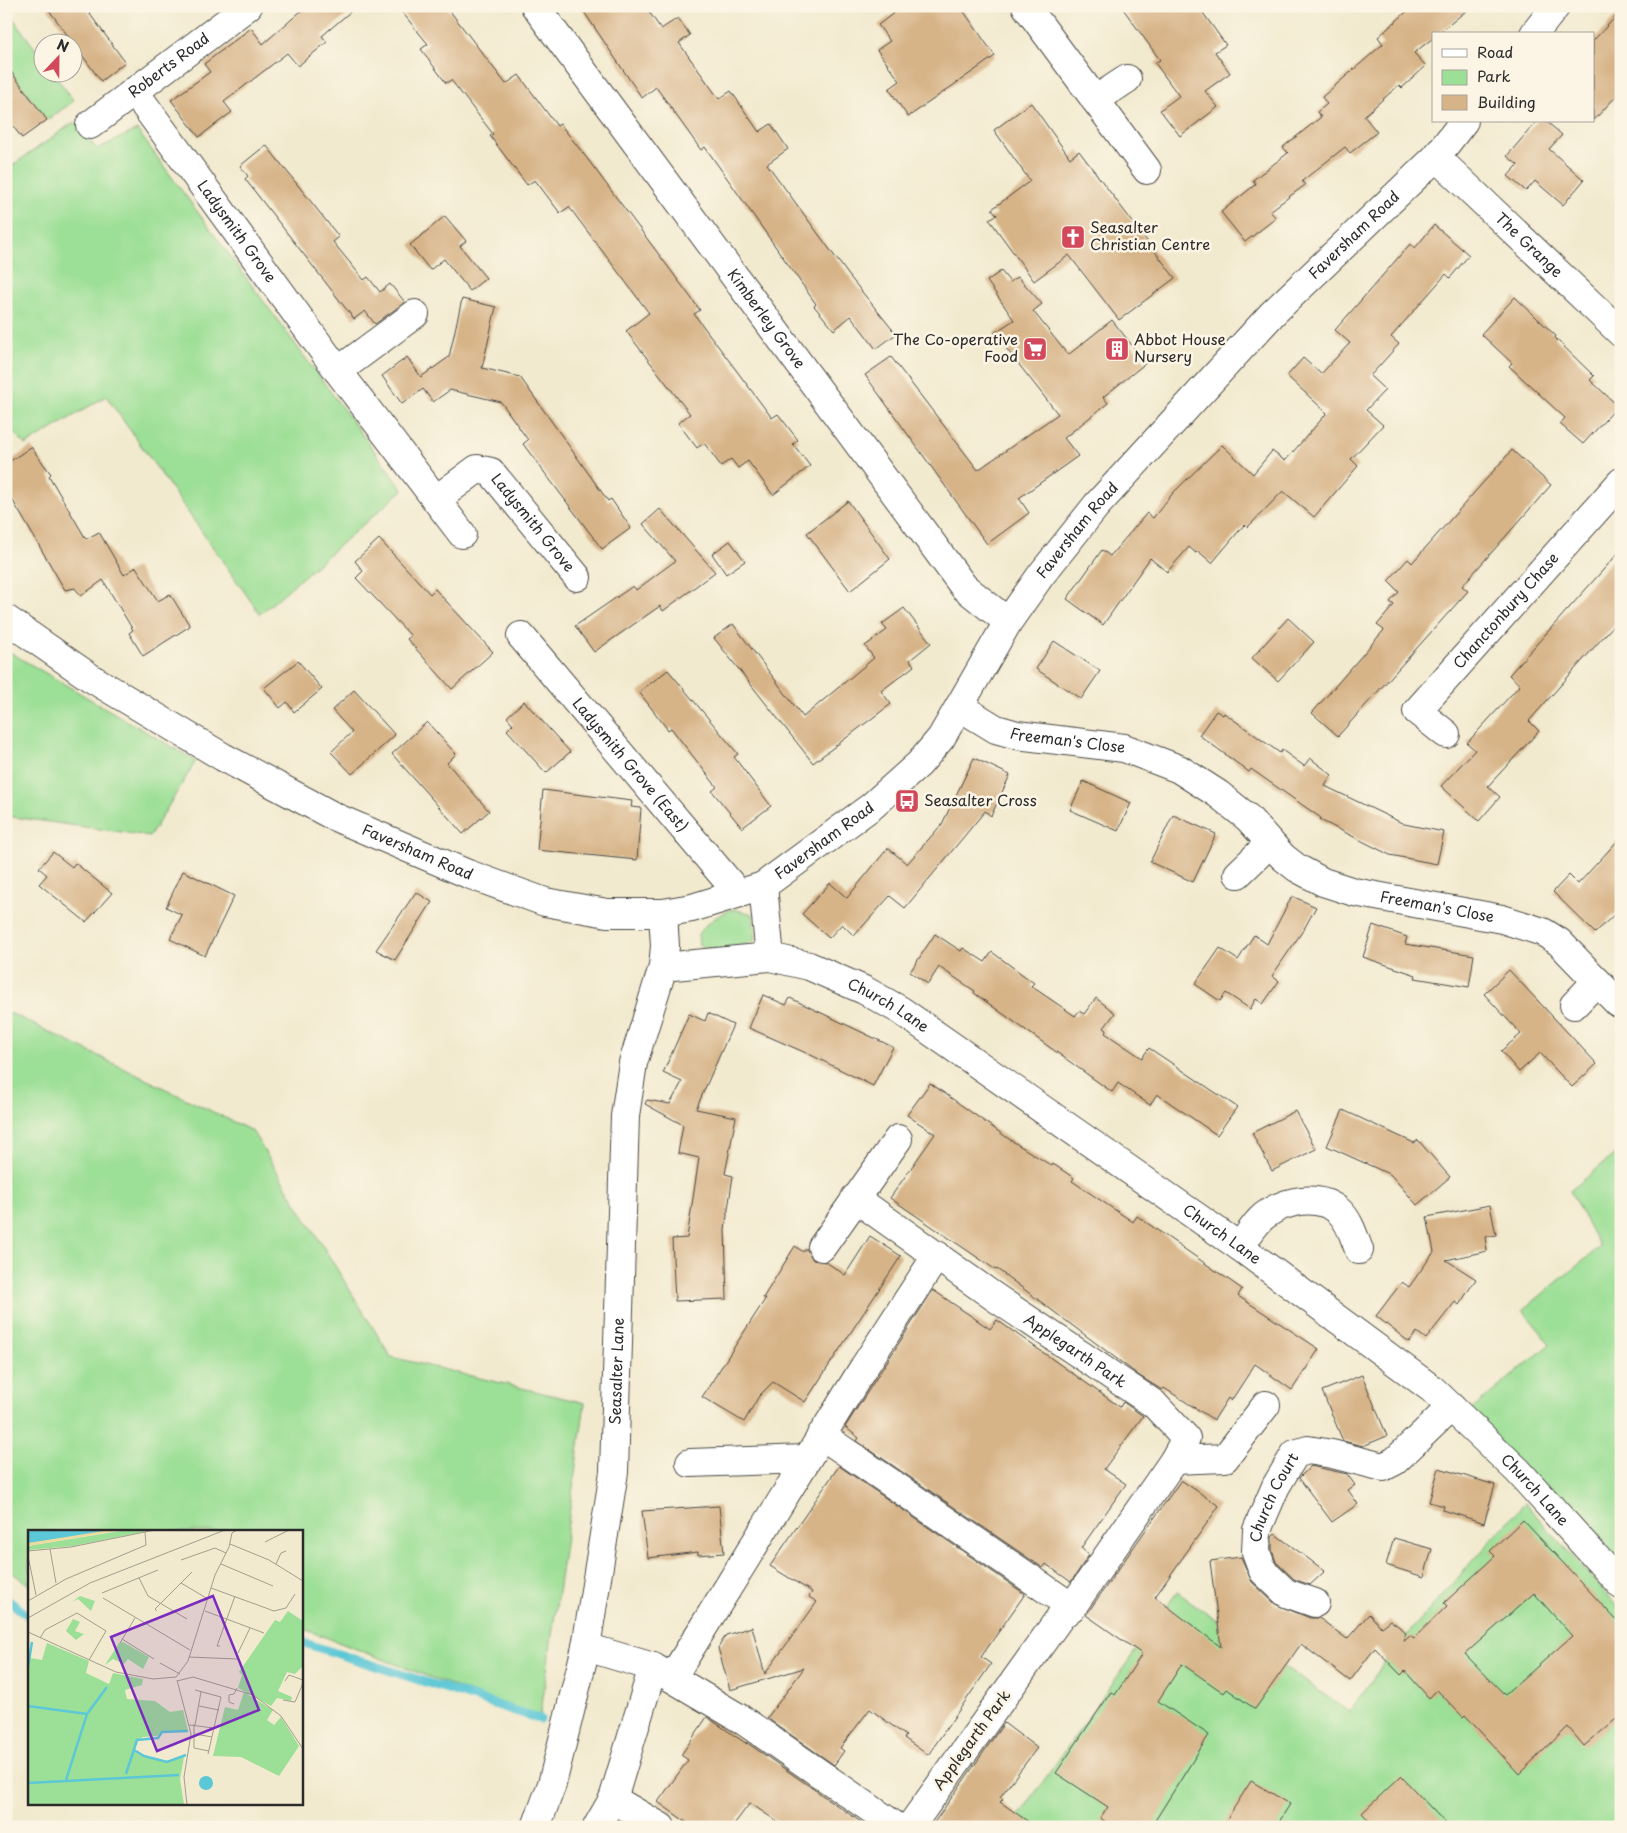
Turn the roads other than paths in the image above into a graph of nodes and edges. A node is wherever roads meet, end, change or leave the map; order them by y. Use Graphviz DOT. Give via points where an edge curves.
graph roads {
  1 [pos="248,6"];
  2 [pos="535,6"];
  3 [pos="1026,6"];
  4 [pos="1552,8"];
  5 [pos="1535,32"];
  6 [pos="1127,79"];
  7 [pos="134,91"];
  8 [pos="1095,100"];
  9 [pos="1463,122"];
  10 [pos="90,125"];
  11 [pos="1436,157"];
  12 [pos="1147,170"];
  13 [pos="414,314"];
  14 [pos="1621,333"];
  15 [pos="338,371"];
  16 [pos="1621,482"];
  17 [pos="437,499"];
  18 [pos="462,534"];
  19 [pos="577,577"];
  20 [pos="6,619"];
  21 [pos="1008,622"];
  22 [pos="522,636"];
  23 [pos="960,707"];
  24 [pos="1446,734"];
  25 [pos="1270,843"];
  26 [pos="1238,874"];
  27 [pos="750,889"];
  28 [pos="663,913"];
  29 [pos="770,957"];
  30 [pos="663,967"];
  31 [pos="1597,981"];
  32 [pos="1618,1003"];
  33 [pos="1574,1005"];
  34 [pos="898,1139"];
  35 [pos="856,1198"];
  36 [pos="1240,1246"];
  37 [pos="822,1247"];
  38 [pos="1359,1250"];
  39 [pos="937,1256"];
  40 [pos="1266,1405"];
  41 [pos="1451,1407"];
  42 [pos="821,1435"];
  43 [pos="806,1459"];
  44 [pos="1174,1460"];
  45 [pos="690,1463"];
  46 [pos="1621,1585"];
  47 [pos="1315,1604"];
  48 [pos="1072,1607"];
  49 [pos="586,1647"];
  50 [pos="663,1673"];
  51 [pos="612,1799"];
  52 [pos="536,1827"];
  53 [pos="597,1827"];
  54 [pos="661,1827"];
  55 [pos="896,1827"];
  56 [pos="910,1827"];
  1 -- 7 [label="street, Roberts Road"];
  2 -- 21 [label="street, Kimberley Grove" via="964,587"];
  3 -- 8 [label="street"];
  4 -- 5 [label="street"];
  6 -- 8 [label="street"];
  7 -- 10 [label="street, Roberts Road"];
  7 -- 15 [label="street, Ladysmith Grove"];
  8 -- 12 [label="street"];
  9 -- 11 [label="street, Faversham Road"];
  11 -- 14 [label="street, The Grange"];
  11 -- 21 [label="street, Faversham Road" via="1274,313 1122,476 1041,575"];
  13 -- 15 [label="street"];
  15 -- 17 [label="street, Ladysmith Grove"];
  16 -- 24 [label="street, Chanctonbury Chase" via="1417,711"];
  17 -- 18 [label="street, Ladysmith Grove"];
  17 -- 19 [label="street, Ladysmith Grove" via="477,469 491,472"];
  20 -- 28 [label="street, Faversham Road" via="99,683 223,757 335,817 468,874 545,902 607,913"];
  21 -- 23 [label="street, Faversham Road"];
  22 -- 27 [label="street, Ladysmith Grove (East)"];
  23 -- 25 [label="street, Freeman's Close" via="996,729 1017,735 1124,748 1154,758 1179,769 1218,794 1248,818"];
  23 -- 27 [label="street, Faversham Road" via="941,738 919,764 872,806"];
  25 -- 26 [label="street"];
  25 -- 31 [label="street, Freeman's Close" via="1283,858 1323,882 1354,892 1502,919 1543,932 1559,942"];
  27 -- 28 [label="street, Faversham Road" via="692,908"];
  27 -- 29 [label="street"];
  28 -- 30 [label="street, Seasalter Lane" via="666,946"];
  29 -- 30 [label="street, Church Lane"];
  29 -- 36 [label="street, Church Lane" via="809,966 900,1010"];
  30 -- 49 [label="street, Seasalter Lane" via="633,1063 625,1116 614,1472"];
  31 -- 32 [label="street, Freeman's Close"];
  31 -- 33 [label="street"];
  34 -- 35 [label="street"];
  35 -- 37 [label="street"];
  35 -- 39 [label="street, Applegarth Park"];
  36 -- 38 [label="street" via="1263,1217 1285,1203 1308,1201 1328,1204 1341,1213 1351,1227"];
  36 -- 41 [label="street, Church Lane" via="1353,1329"];
  39 -- 42 [label="street"];
  39 -- 44 [label="street, Applegarth Park" via="1154,1404 1186,1438"];
  40 -- 44 [label="street" via="1225,1458"];
  41 -- 46 [label="street, Church Lane" via="1518,1471"];
  41 -- 47 [label="street, Church Court" via="1395,1461 1383,1467 1308,1450 1295,1454 1276,1486 1257,1530 1256,1552 1263,1571 1286,1593"];
  42 -- 43 [label="street"];
  42 -- 48 [label="street"];
  43 -- 45 [label="street"];
  43 -- 50 [label="street"];
  44 -- 48 [label="street, Applegarth Park"];
  48 -- 56 [label="street, Applegarth Park" via="1061,1616"];
  49 -- 50 [label="street"];
  49 -- 52 [label="street, Seasalter Lane" via="552,1784"];
  50 -- 51 [label="street"];
  50 -- 55 [label="street" via="741,1719"];
  51 -- 53 [label="street"];
  51 -- 54 [label="street"];
}
